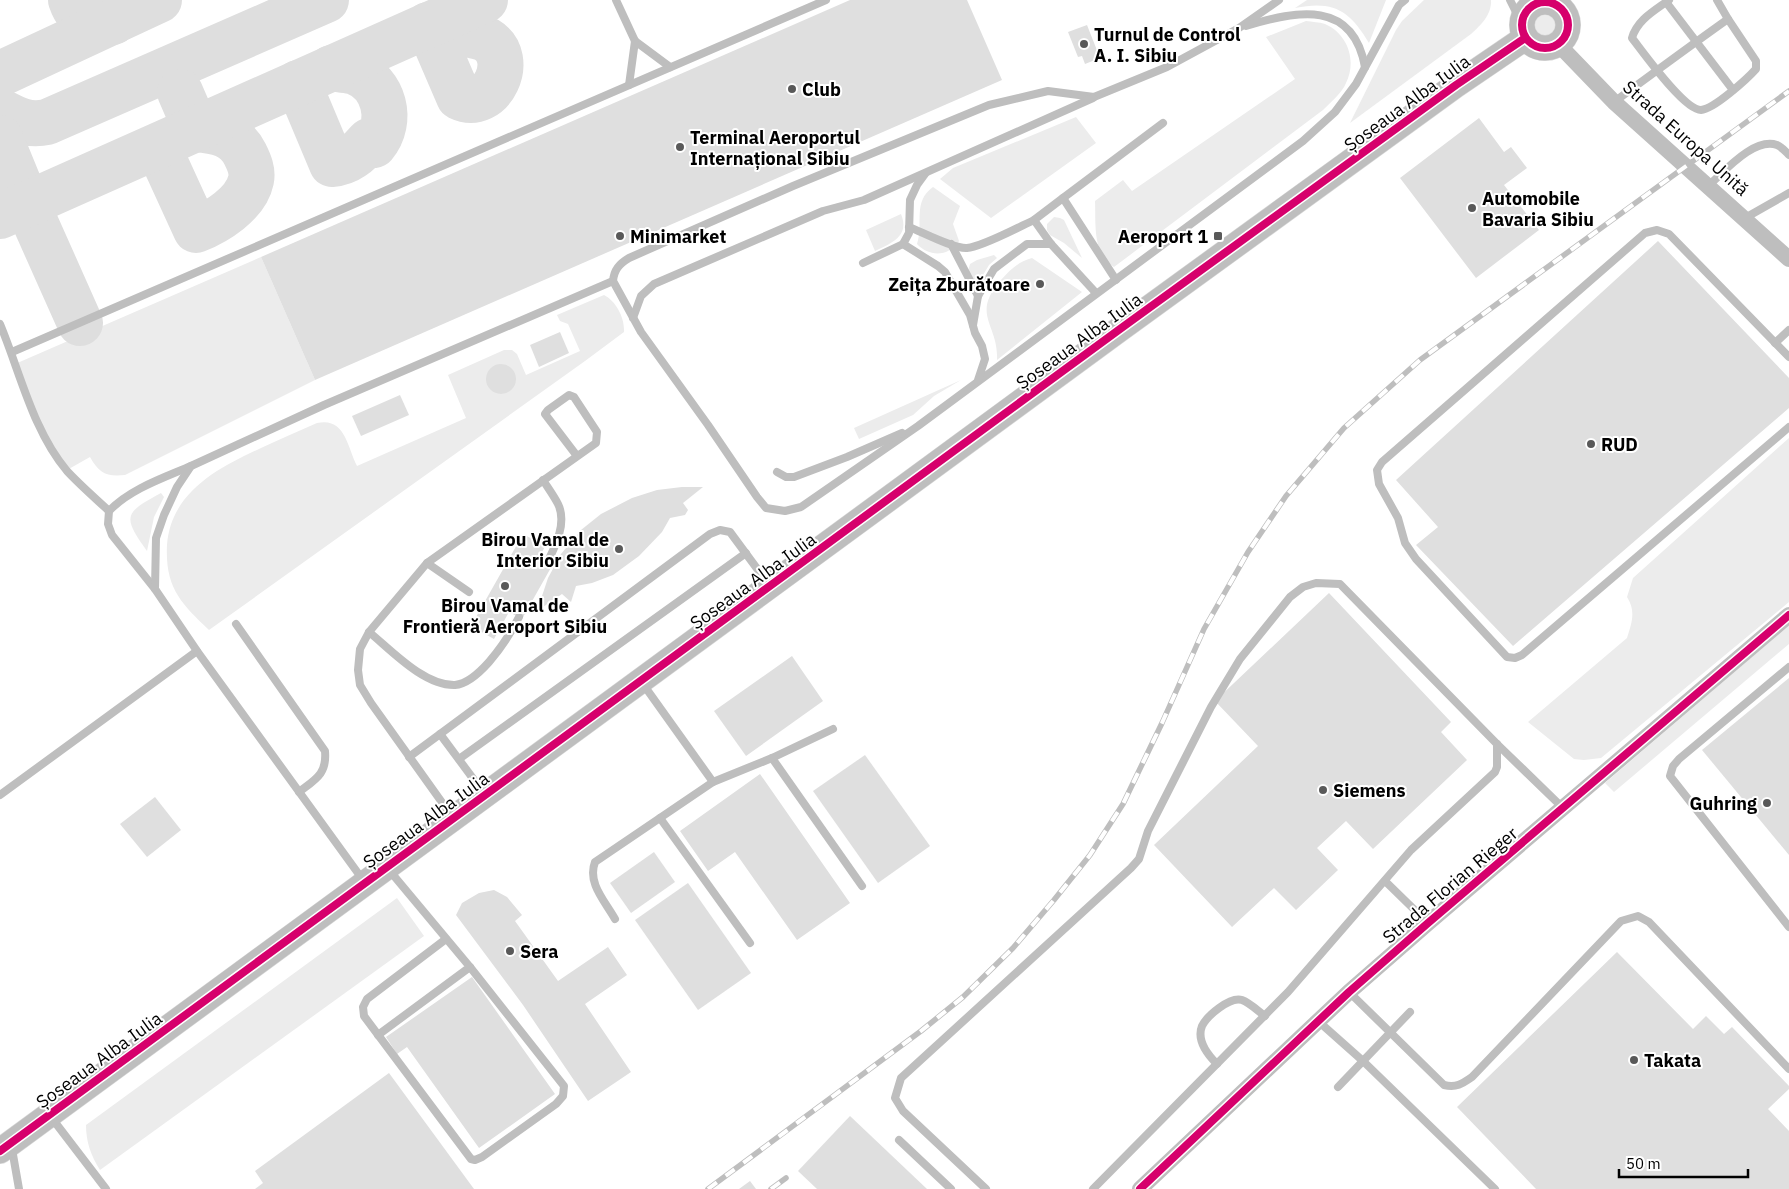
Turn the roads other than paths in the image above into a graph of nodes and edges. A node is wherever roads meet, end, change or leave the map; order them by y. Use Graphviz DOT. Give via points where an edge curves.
graph roads {
  1 [pos="616,0"];
  2 [pos="826,0"];
  3 [pos="1280,0"];
  4 [pos="1404,0"];
  5 [pos="1510,0"];
  6 [pos="1717,0"];
  7 [pos="1668,1"];
  8 [pos="1559,3"];
  9 [pos="1728,19"];
  10 [pos="1239,28"];
  11 [pos="1523,30"];
  12 [pos="635,41"];
  13 [pos="1696,42"];
  14 [pos="1558,44"];
  15 [pos="670,67"];
  16 [pos="1364,68"];
  17 [pos="1657,71"];
  18 [pos="629,85"];
  19 [pos="1734,90"];
  20 [pos="1094,97"];
  21 [pos="1614,102"];
  22 [pos="1164,122"];
  23 [pos="1789,155"];
  24 [pos="926,172"];
  25 [pos="1709,185"];
  26 [pos="1789,193"];
  27 [pos="1063,198"];
  28 [pos="1745,218"];
  29 [pos="1034,220"];
  30 [pos="909,227"];
  31 [pos="903,244"];
  32 [pos="951,244"];
  33 [pos="1051,244"];
  34 [pos="1789,259"];
  35 [pos="863,263"];
  36 [pos="1116,280"];
  37 [pos="614,281"];
  38 [pos="1096,293"];
  39 [pos="978,296"];
  40 [pos="632,318"];
  41 [pos="0,324"];
  42 [pos="973,325"];
  43 [pos="1789,330"];
  44 [pos="1775,343"];
  45 [pos="12,352"];
  46 [pos="1789,357"];
  47 [pos="978,380"];
  48 [pos="918,426"];
  49 [pos="1789,428"];
  50 [pos="577,456"];
  51 [pos="191,466"];
  52 [pos="777,472"];
  53 [pos="543,480"];
  54 [pos="109,511"];
  55 [pos="746,553"];
  56 [pos="548,561"];
  57 [pos="427,563"];
  58 [pos="770,586"];
  59 [pos="155,589"];
  60 [pos="469,592"];
  61 [pos="1789,615"];
  62 [pos="519,618"];
  63 [pos="236,624"];
  64 [pos="368,632"];
  65 [pos="197,652"];
  66 [pos="1789,667"];
  67 [pos="641,681"];
  68 [pos="833,729"];
  69 [pos="440,734"];
  70 [pos="1497,744"];
  71 [pos="409,757"];
  72 [pos="772,758"];
  73 [pos="459,759"];
  74 [pos="713,782"];
  75 [pos="299,792"];
  76 [pos="0,795"];
  77 [pos="485,795"];
  78 [pos="1563,808"];
  79 [pos="454,818"];
  80 [pos="660,818"];
  81 [pos="387,868"];
  82 [pos="1385,881"];
  83 [pos="366,883"];
  84 [pos="862,886"];
  85 [pos="615,919"];
  86 [pos="1428,923"];
  87 [pos="1789,927"];
  88 [pos="446,938"];
  89 [pos="750,942"];
  90 [pos="470,967"];
  91 [pos="1348,992"];
  92 [pos="1410,1012"];
  93 [pos="1265,1016"];
  94 [pos="1318,1021"];
  95 [pos="1390,1032"];
  96 [pos="378,1035"];
  97 [pos="1362,1061"];
  98 [pos="1216,1064"];
  99 [pos="1789,1069"];
  100 [pos="1338,1087"];
  101 [pos="49,1115"];
  102 [pos="899,1140"];
  103 [pos="5,1147"];
  104 [pos="19,1189"];
  105 [pos="106,1189"];
  106 [pos="951,1189"];
  107 [pos="986,1189"];
  108 [pos="1093,1189"];
  109 [pos="1140,1189"];
  110 [pos="1496,1189"];
  1 -- 12 [label="lane"];
  2 -- 15 [label="lane"];
  3 -- 10 [label="lane"];
  4 -- 16 [label="lane"];
  5 -- 11 [label="lane"];
  6 -- 9 [label="lane"];
  7 -- 13 [label="lane"];
  7 -- 17 [label="lane" via="1640,22 1632,38"];
  8 -- 11 [label="main road" via="1540,2 1532,6 1525,13"];
  8 -- 14 [label="main road" via="1568,24 1567,32"];
  9 -- 13 [label="lane"];
  9 -- 19 [label="lane" via="1756,61 1756,69"];
  10 -- 16 [label="lane" via="1282,16 1323,15 1351,30"];
  10 -- 20 [label="lane" via="1167,67"];
  11 -- 14 [label="main road" via="1530,43 1544,48"];
  11 -- 58 [label="main road, Șoseaua Alba Iulia" via="1456,85"];
  12 -- 15 [label="lane"];
  12 -- 18 [label="lane"];
  13 -- 17 [label="lane"];
  13 -- 19 [label="lane"];
  14 -- 21 [label="street, Strada Europa Unită"];
  15 -- 18 [label="lane"];
  16 -- 36 [label="lane" via="1335,112 1303,141"];
  17 -- 19 [label="lane" via="1688,105 1699,110 1708,108"];
  17 -- 21 [label="lane"];
  18 -- 45 [label="lane"];
  20 -- 24 [label="lane"];
  20 -- 37 [label="lane" via="1048,91 989,105 628,258 617,268"];
  21 -- 25 [label="street, Strada Europa Unită"];
  22 -- 27 [label="lane"];
  23 -- 25 [label="lane" via="1779,145 1764,143 1736,160"];
  24 -- 30 [label="lane" via="910,200"];
  24 -- 40 [label="lane" via="864,200 823,211 654,284 641,296"];
  25 -- 28 [label="street, Strada Europa Unită"];
  26 -- 28 [label="lane"];
  27 -- 29 [label="lane"];
  27 -- 36 [label="lane"];
  28 -- 34 [label="street, Strada Europa Unită"];
  29 -- 32 [label="lane" via="978,246 966,248"];
  29 -- 33 [label="lane"];
  30 -- 31 [label="lane"];
  30 -- 32 [label="lane"];
  31 -- 35 [label="lane"];
  31 -- 42 [label="lane" via="945,272"];
  32 -- 39 [label="lane"];
  33 -- 38 [label="lane"];
  33 -- 39 [label="lane" via="1027,244 1016,250 994,269"];
  36 -- 38 [label="lane"];
  37 -- 40 [label="lane"];
  37 -- 51 [label="lane" via="324,405"];
  38 -- 47 [label="lane"];
  39 -- 42 [label="lane"];
  40 -- 48 [label="lane" via="766,508 785,511 801,507"];
  41 -- 45 [label="lane"];
  42 -- 47 [label="lane" via="985,359"];
  43 -- 44 [label="lane"];
  44 -- 46 [label="lane"];
  44 -- 49 [label="lane" via="1669,234 1657,230 1645,233 1382,462 1377,470 1379,484 1398,518 1405,543 1416,559 1507,657 1515,658"];
  45 -- 54 [label="lane" via="32,409 50,445 67,470"];
  47 -- 48 [label="lane"];
  48 -- 52 [label="lane" via="807,473 794,477"];
  50 -- 50 [label="lane" via="545,414 569,396 574,396 597,432 596,443"];
  50 -- 53 [label="lane"];
  51 -- 54 [label="lane" via="119,500"];
  51 -- 59 [label="lane" via="177,487 156,538"];
  53 -- 56 [label="lane" via="559,505 562,520"];
  53 -- 57 [label="lane"];
  54 -- 59 [label="lane" via="108,524 112,535"];
  55 -- 58 [label="lane"];
  55 -- 69 [label="lane" via="730,532 720,530 710,534"];
  55 -- 73 [label="lane"];
  57 -- 60 [label="lane"];
  57 -- 64 [label="lane"];
  58 -- 67 [label="main road, Șoseaua Alba Iulia"];
  59 -- 65 [label="lane"];
  61 -- 78 [label="street, Strada Florian Rieger"];
  62 -- 64 [label="lane" via="498,652 482,670 457,685 424,676"];
  63 -- 75 [label="lane" via="325,750 324,769 319,777"];
  64 -- 71 [label="lane" via="360,649 360,685"];
  65 -- 75 [label="lane"];
  65 -- 76 [label="lane"];
  66 -- 87 [label="lane" via="1679,759 1670,776"];
  67 -- 74 [label="lane"];
  67 -- 77 [label="main road, Șoseaua Alba Iulia"];
  68 -- 72 [label="lane"];
  69 -- 71 [label="lane"];
  69 -- 73 [label="lane"];
  70 -- 78 [label="lane"];
  70 -- 82 [label="lane" via="1495,772 1411,850"];
  70 -- 107 [label="lane" via="1340,584 1316,583 1303,587 1290,597 1240,659 1211,707 1148,831 1135,864 901,1078 894,1098 903,1110"];
  71 -- 79 [label="lane"];
  72 -- 74 [label="lane"];
  72 -- 84 [label="lane"];
  73 -- 77 [label="lane"];
  74 -- 80 [label="lane"];
  75 -- 83 [label="lane"];
  77 -- 79 [label="main road, Șoseaua Alba Iulia"];
  78 -- 86 [label="street, Strada Florian Rieger"];
  79 -- 81 [label="main road, Șoseaua Alba Iulia"];
  80 -- 85 [label="lane" via="595,862 593,881"];
  80 -- 89 [label="lane"];
  81 -- 83 [label="main road, Șoseaua Alba Iulia"];
  81 -- 88 [label="lane"];
  82 -- 86 [label="lane"];
  82 -- 93 [label="lane"];
  83 -- 101 [label="main road, Șoseaua Alba Iulia"];
  86 -- 91 [label="street, Strada Florian Rieger"];
  88 -- 90 [label="lane"];
  88 -- 96 [label="lane" via="366,999 362,1007 364,1016"];
  90 -- 96 [label="lane"];
  90 -- 96 [label="lane" via="564,1086 563,1096 556,1104 482,1157 471,1159"];
  91 -- 94 [label="street, Strada Florian Rieger"];
  91 -- 95 [label="lane"];
  92 -- 95 [label="lane"];
  93 -- 98 [label="lane"];
  93 -- 98 [label="lane" via="1243,1000 1220,1006 1202,1026 1204,1050"];
  94 -- 97 [label="lane"];
  94 -- 109 [label="street, Strada Florian Rieger"];
  95 -- 97 [label="lane"];
  95 -- 99 [label="lane" via="1444,1085 1460,1086 1621,921 1638,916 1649,922"];
  97 -- 100 [label="lane"];
  97 -- 110 [label="lane"];
  98 -- 108 [label="lane"];
  101 -- 103 [label="main road, Șoseaua Alba Iulia"];
  101 -- 105 [label="lane"];
  102 -- 106 [label="lane"];
  103 -- 104 [label="lane" via="13,1162"];
}
